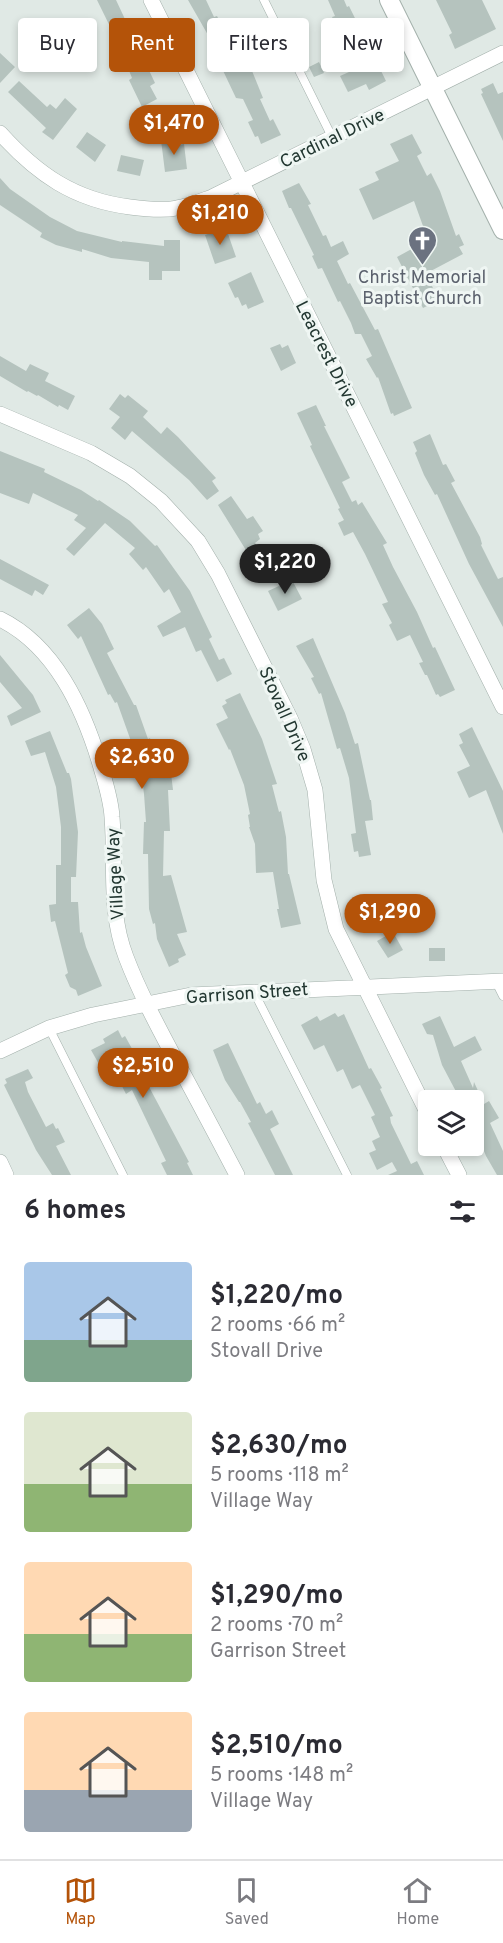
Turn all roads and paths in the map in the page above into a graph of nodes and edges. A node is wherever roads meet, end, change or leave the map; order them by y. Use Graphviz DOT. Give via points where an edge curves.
graph roads {
  1 [pos="152,0"];
  2 [pos="264,0"];
  3 [pos="388,0"];
  4 [pos="503,53"];
  5 [pos="432,88"];
  6 [pos="0,133"];
  7 [pos="333,139"];
  8 [pos="241,183"];
  9 [pos="503,230"];
  10 [pos="0,414"];
  11 [pos="0,619"];
  12 [pos="503,707"];
  13 [pos="501,986"];
  14 [pos="363,987"];
  15 [pos="254,992"];
  16 [pos="146,1003"];
  17 [pos="49,1028"];
  18 [pos="0,1051"];
  19 [pos="418,1094"];
  20 [pos="449,1156"];
  21 [pos="0,1162"];
  22 [pos="6,1175"];
  23 [pos="123,1175"];
  24 [pos="237,1175"];
  25 [pos="347,1175"];
  26 [pos="459,1175"];
  1 -- 8 [label="street, Leacrest Drive"];
  2 -- 7 [label="lane"];
  3 -- 5 [label="street"];
  4 -- 5 [label="street, Cardinal Drive"];
  5 -- 7 [label="street, Cardinal Drive"];
  5 -- 9 [label="street"];
  6 -- 8 [label="street, Cardinal Drive" via="45,176 77,194 109,204 175,208"];
  7 -- 8 [label="street, Cardinal Drive"];
  8 -- 12 [label="street, Leacrest Drive"];
  10 -- 14 [label="street, Stovall Drive" via="91,453 130,476 161,501 198,541 303,749 315,790 324,880 336,929"];
  11 -- 16 [label="street, Village Way" via="28,638 57,669 91,735 112,815 116,918 125,955"];
  13 -- 14 [label="street, Garrison Street"];
  14 -- 15 [label="street, Garrison Street"];
  14 -- 19 [label="street, Stovall Drive"];
  15 -- 16 [label="street, Garrison Street" via="191,995"];
  15 -- 25 [label="lane"];
  16 -- 17 [label="street, Garrison Street"];
  16 -- 24 [label="street, Village Way"];
  17 -- 18 [label="street, Garrison Street"];
  17 -- 23 [label="lane"];
  20 -- 26 [label="street"];
  21 -- 22 [label="street"];
}
